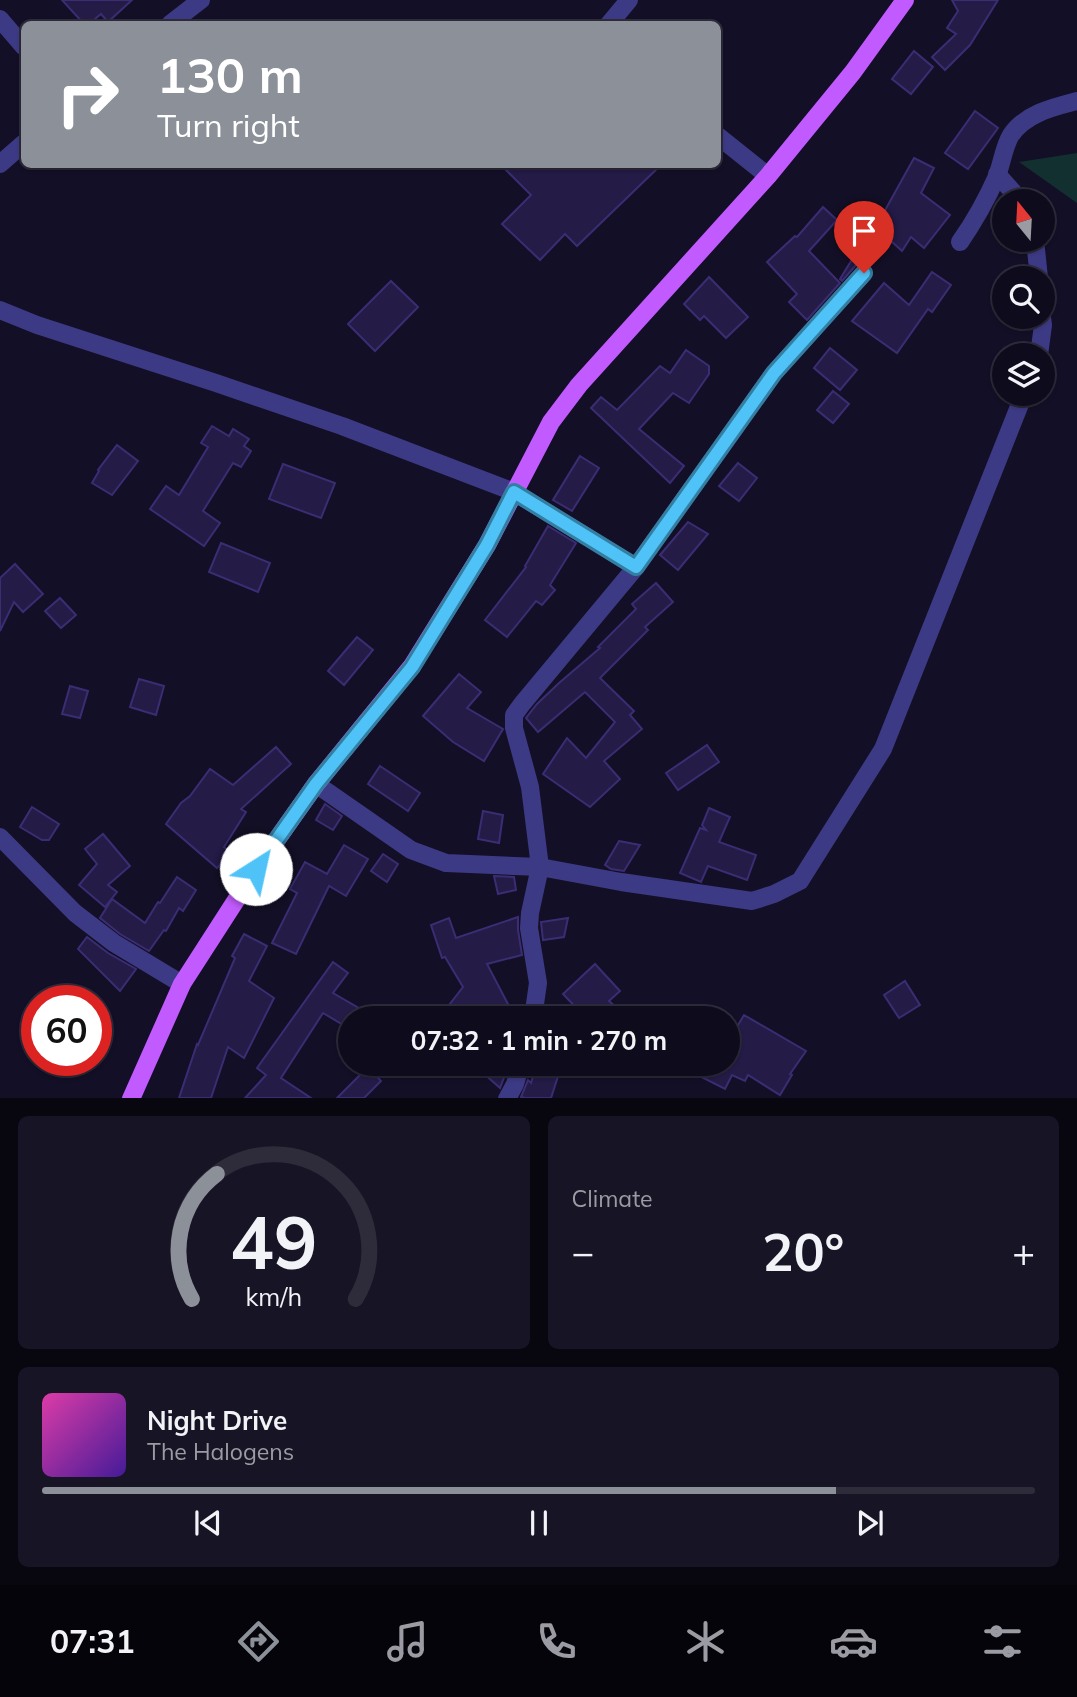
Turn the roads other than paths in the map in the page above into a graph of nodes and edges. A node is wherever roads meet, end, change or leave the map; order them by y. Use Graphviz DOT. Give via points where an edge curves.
graph roads {
  1 [pos="201,0"];
  2 [pos="629,0"];
  3 [pos="905,0"];
  4 [pos="0,19"];
  5 [pos="174,21"];
  6 [pos="612,21"];
  7 [pos="21,44"];
  8 [pos="1077,101"];
  9 [pos="721,138"];
  10 [pos="21,146"];
  11 [pos="0,164"];
  12 [pos="997,174"];
  13 [pos="768,176"];
  14 [pos="1010,189"];
  15 [pos="960,242"];
  16 [pos="864,273"];
  17 [pos="0,310"];
  18 [pos="1019,406"];
  19 [pos="514,492"];
  20 [pos="636,567"];
  21 [pos="316,784"];
  22 [pos="0,837"];
  23 [pos="540,867"];
  24 [pos="182,984"];
  25 [pos="535,1006"];
  26 [pos="517,1076"];
  27 [pos="131,1098"];
  28 [pos="508,1098"];
  1 -- 5 [label="street"];
  2 -- 6 [label="street"];
  3 -- 13 [label="main road"];
  4 -- 7 [label="street"];
  8 -- 12 [label="street" via="1043,110 1021,124 1011,136"];
  9 -- 13 [label="street"];
  10 -- 11 [label="street"];
  12 -- 14 [label="street"];
  12 -- 15 [label="street" via="981,212"];
  13 -- 19 [label="main road" via="579,385 551,422"];
  16 -- 20 [label="street" via="774,373"];
  17 -- 19 [label="street" via="342,426"];
  18 -- 23 [label="street" via="883,749 800,881 752,901"];
  19 -- 20 [label="street"];
  19 -- 21 [label="main road" via="412,667"];
  20 -- 23 [label="street" via="514,715 530,787"];
  21 -- 23 [label="street" via="411,850 446,863"];
  21 -- 24 [label="main road"];
  22 -- 24 [label="street" via="75,913"];
  23 -- 25 [label="street" via="529,928 538,983"];
  24 -- 27 [label="main road"];
  26 -- 28 [label="street"];
}
